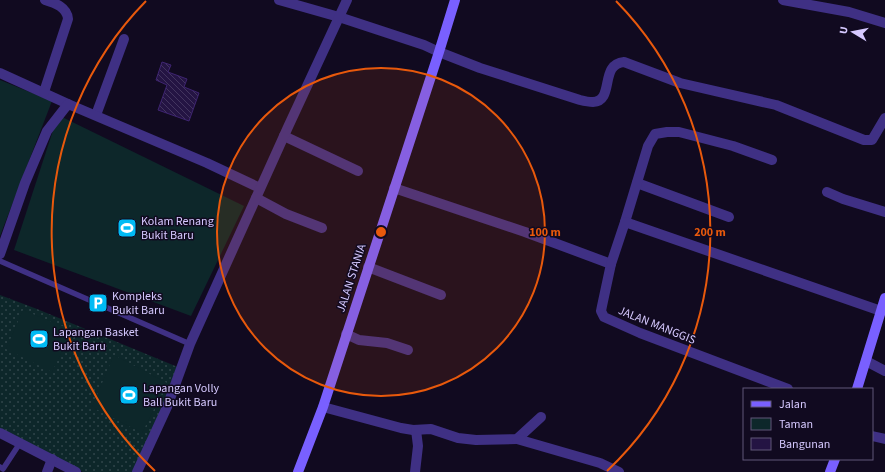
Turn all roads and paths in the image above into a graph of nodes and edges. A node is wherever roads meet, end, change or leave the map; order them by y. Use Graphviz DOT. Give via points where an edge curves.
graph roads {
  1 [pos="44,0"];
  2 [pos="280,0"];
  3 [pos="347,0"];
  4 [pos="455,0"];
  5 [pos="783,0"];
  6 [pos="339,17"];
  7 [pos="885,23"];
  8 [pos="124,39"];
  9 [pos="439,52"];
  10 [pos="0,73"];
  11 [pos="44,92"];
  12 [pos="68,104"];
  13 [pos="96,115"];
  14 [pos="885,118"];
  15 [pos="284,136"];
  16 [pos="772,160"];
  17 [pos="358,171"];
  18 [pos="637,183"];
  19 [pos="394,188"];
  20 [pos="827,192"];
  21 [pos="258,193"];
  22 [pos="885,212"];
  23 [pos="729,217"];
  24 [pos="625,222"];
  25 [pos="322,228"];
  26 [pos="2,250"];
  27 [pos="0,261"];
  28 [pos="611,264"];
  29 [pos="368,267"];
  30 [pos="440,295"];
  31 [pos="885,298"];
  32 [pos="881,311"];
  33 [pos="346,334"];
  34 [pos="190,344"];
  35 [pos="408,350"];
  36 [pos="866,361"];
  37 [pos="885,371"];
  38 [pos="785,388"];
  39 [pos="857,388"];
  40 [pos="323,407"];
  41 [pos="541,417"];
  42 [pos="416,430"];
  43 [pos="0,433"];
  44 [pos="873,436"];
  45 [pos="517,439"];
  46 [pos="885,439"];
  47 [pos="20,443"];
  48 [pos="52,459"];
  49 [pos="835,460"];
  50 [pos="0,467"];
  51 [pos="47,472"];
  52 [pos="76,472"];
  53 [pos="137,472"];
  54 [pos="298,472"];
  55 [pos="414,472"];
  56 [pos="619,472"];
  57 [pos="830,472"];
  1 -- 11 [label="street" via="65,9 68,19"];
  2 -- 6 [label="street"];
  3 -- 6 [label="street"];
  4 -- 9 [label="street, JALAN STANIA"];
  5 -- 7 [label="street" via="850,12"];
  6 -- 9 [label="street"];
  6 -- 15 [label="street"];
  8 -- 13 [label="street"];
  9 -- 14 [label="street" via="480,68 593,102 604,96 613,66 618,62 624,62 680,83 776,105 864,140 872,140"];
  9 -- 19 [label="street, JALAN STANIA"];
  10 -- 11 [label="street"];
  11 -- 12 [label="street"];
  12 -- 13 [label="street"];
  12 -- 26 [label="street" via="47,131 25,183"];
  13 -- 21 [label="street" via="207,163"];
  15 -- 17 [label="street"];
  15 -- 21 [label="street"];
  16 -- 18 [label="street, JALAN MANGGIS" via="733,146 679,132 655,134 648,146"];
  18 -- 23 [label="street"];
  18 -- 24 [label="street, JALAN MANGGIS"];
  19 -- 28 [label="street"];
  19 -- 29 [label="street, JALAN STANIA"];
  20 -- 22 [label="street"];
  21 -- 25 [label="street" via="286,214"];
  21 -- 34 [label="street"];
  24 -- 28 [label="street, JALAN MANGGIS"];
  24 -- 32 [label="street"];
  27 -- 34 [label="lane"];
  28 -- 38 [label="street, JALAN MANGGIS" via="601,311 604,318"];
  29 -- 30 [label="street"];
  29 -- 33 [label="street, JALAN STANIA"];
  31 -- 32 [label="street"];
  32 -- 36 [label="street"];
  33 -- 35 [label="street" via="359,340 387,343"];
  33 -- 40 [label="street, JALAN STANIA"];
  34 -- 53 [label="street" via="167,408"];
  36 -- 37 [label="street"];
  36 -- 39 [label="street"];
  40 -- 42 [label="street"];
  40 -- 54 [label="street, JALAN STANIA"];
  41 -- 45 [label="street"];
  42 -- 45 [label="street" via="431,429 458,438 476,440"];
  42 -- 55 [label="street" via="418,446"];
  43 -- 47 [label="street"];
  44 -- 46 [label="street"];
  45 -- 56 [label="street" via="600,463"];
  47 -- 48 [label="street"];
  47 -- 50 [label="lane" via="3,469"];
  48 -- 51 [label="street"];
  48 -- 52 [label="street"];
  49 -- 57 [label="street"];
}
